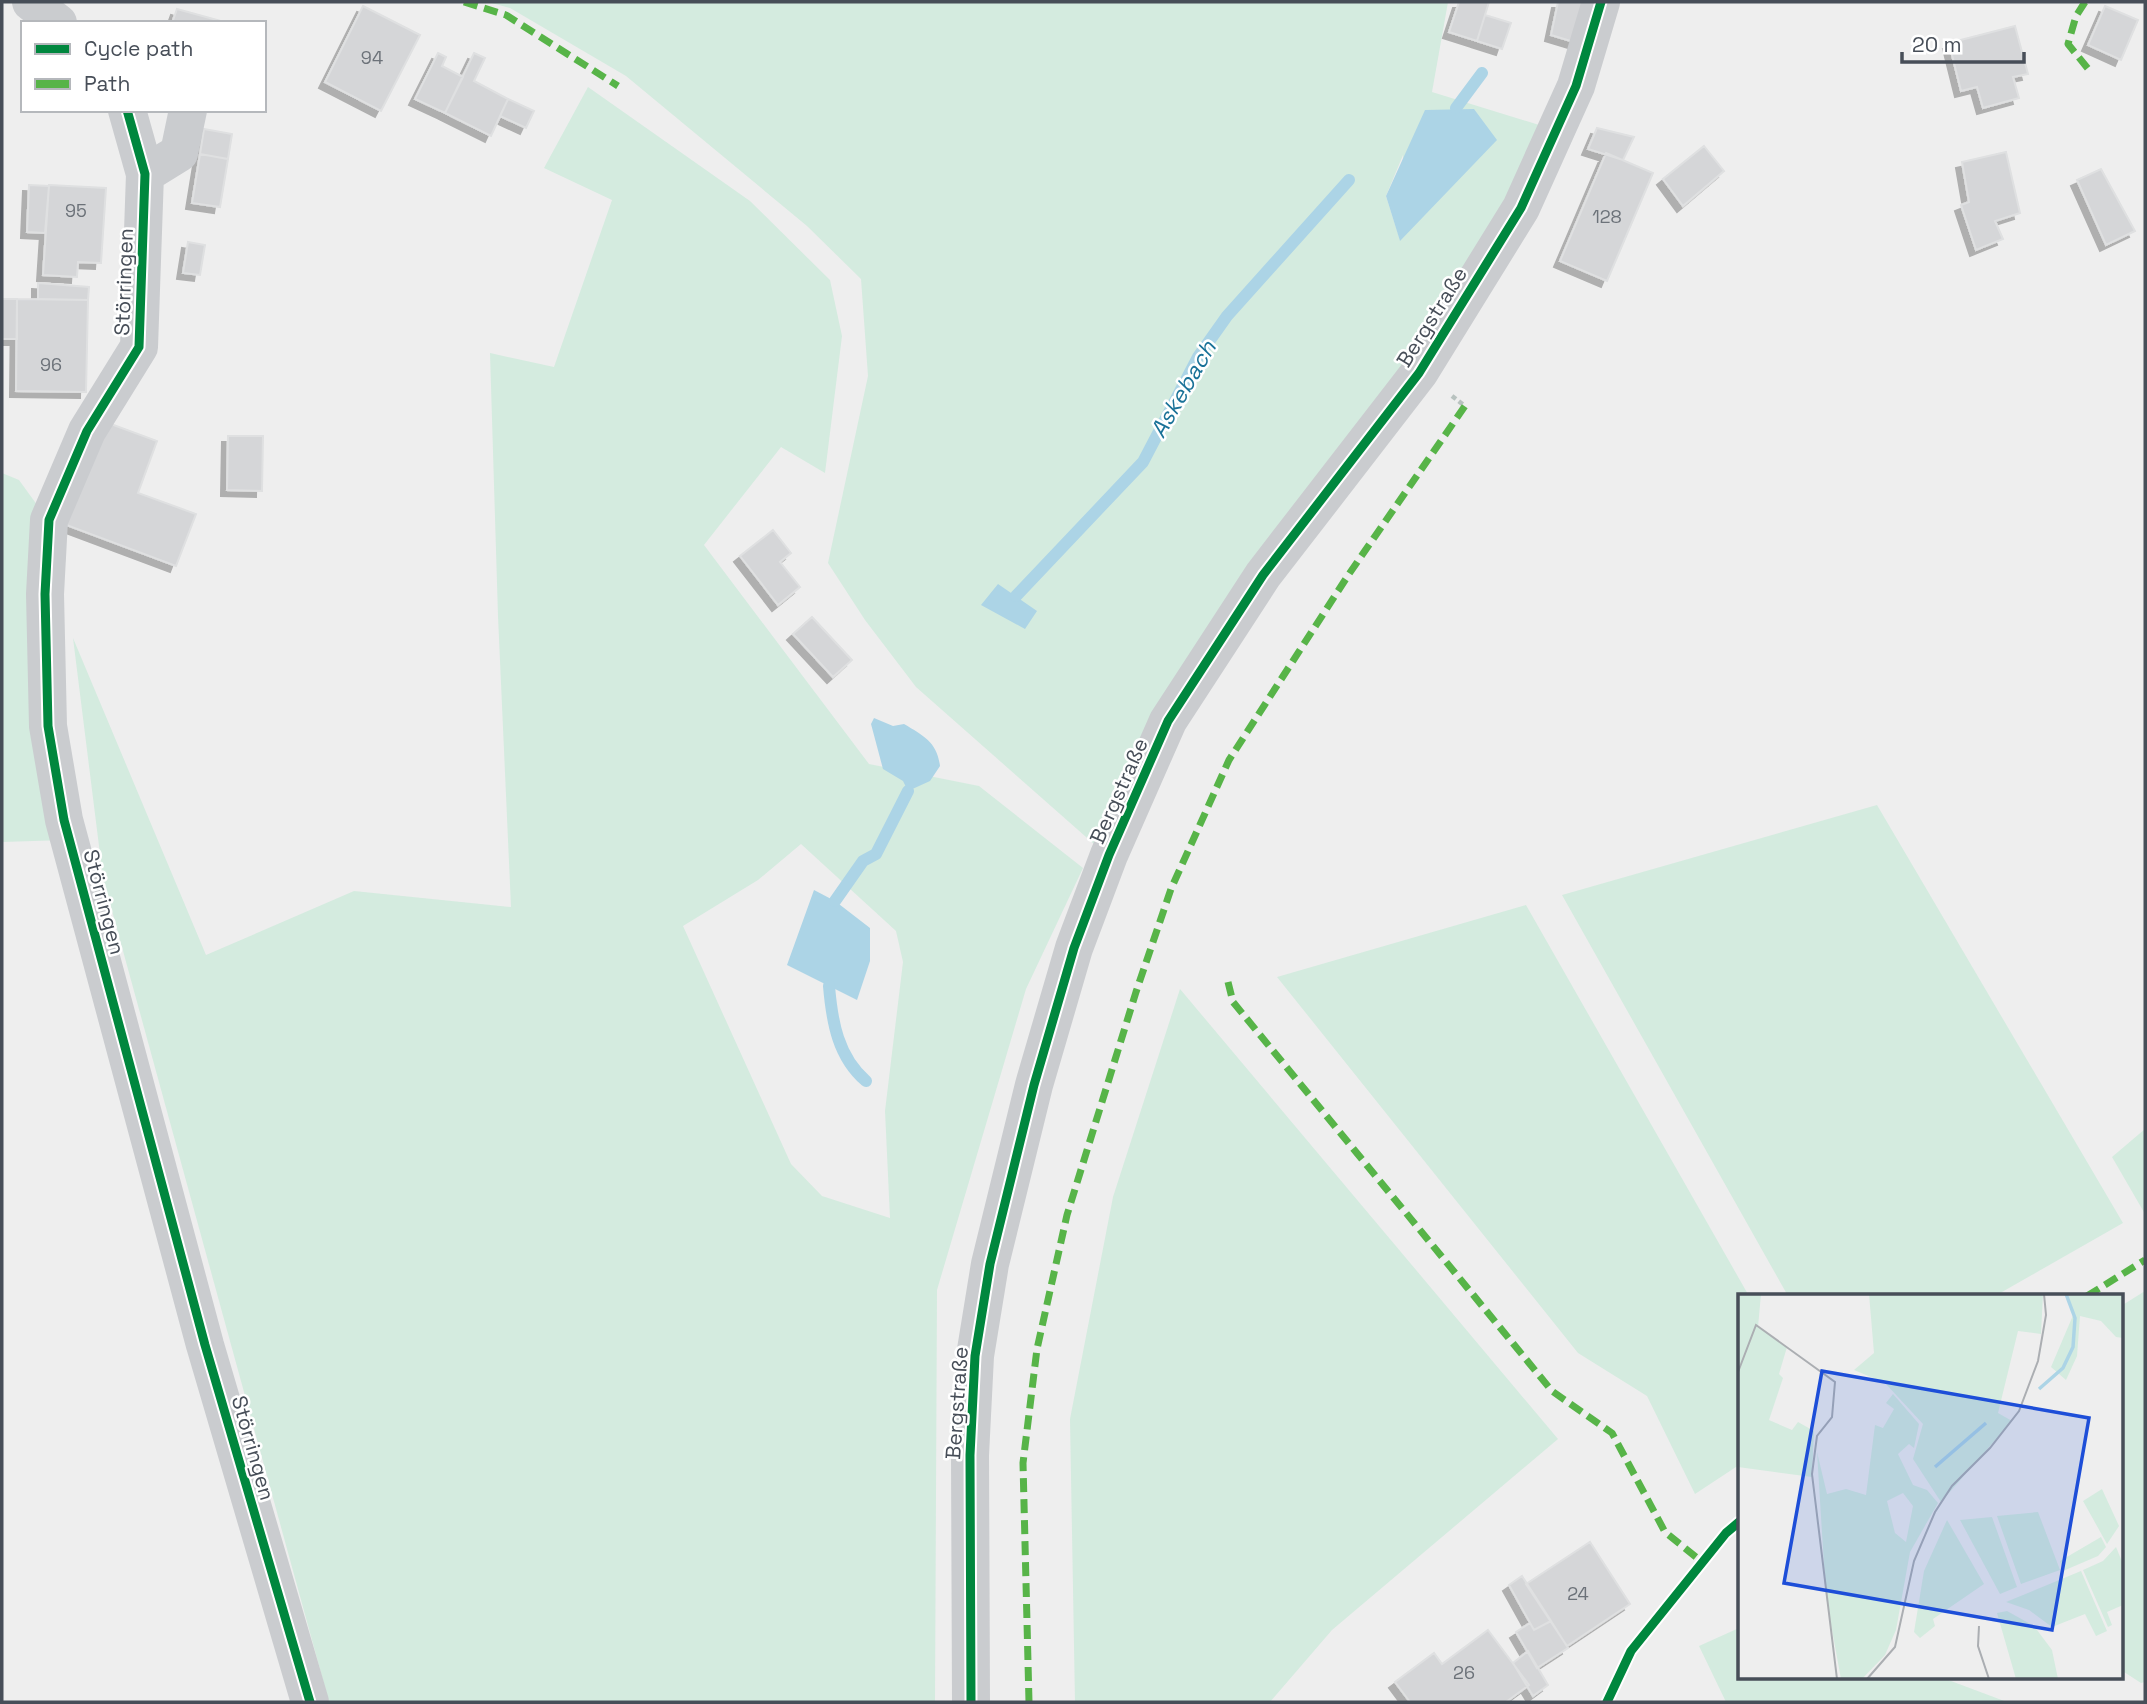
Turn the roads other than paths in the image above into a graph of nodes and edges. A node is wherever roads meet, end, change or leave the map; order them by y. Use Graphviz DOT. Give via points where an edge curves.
graph roads {
  1 [pos="31,2"];
  2 [pos="1601,2"];
  3 [pos="55,21"];
  4 [pos="128,112"];
  5 [pos="188,112"];
  6 [pos="145,174"];
  7 [pos="310,1702"];
  8 [pos="971,1702"];
  1 -- 3 [label="street"];
  2 -- 8 [label="street, Bergstraße" via="1576,86 1521,208 1419,373 1263,575 1168,721 1073,948 990,1264 975,1356 970,1455"];
  4 -- 6 [label="street, Störringen"];
  5 -- 6 [label="street" via="179,153"];
  6 -- 7 [label="street, Störringen" via="139,347 87,431 49,520 45,594 48,726 64,820 205,1345"];
}
